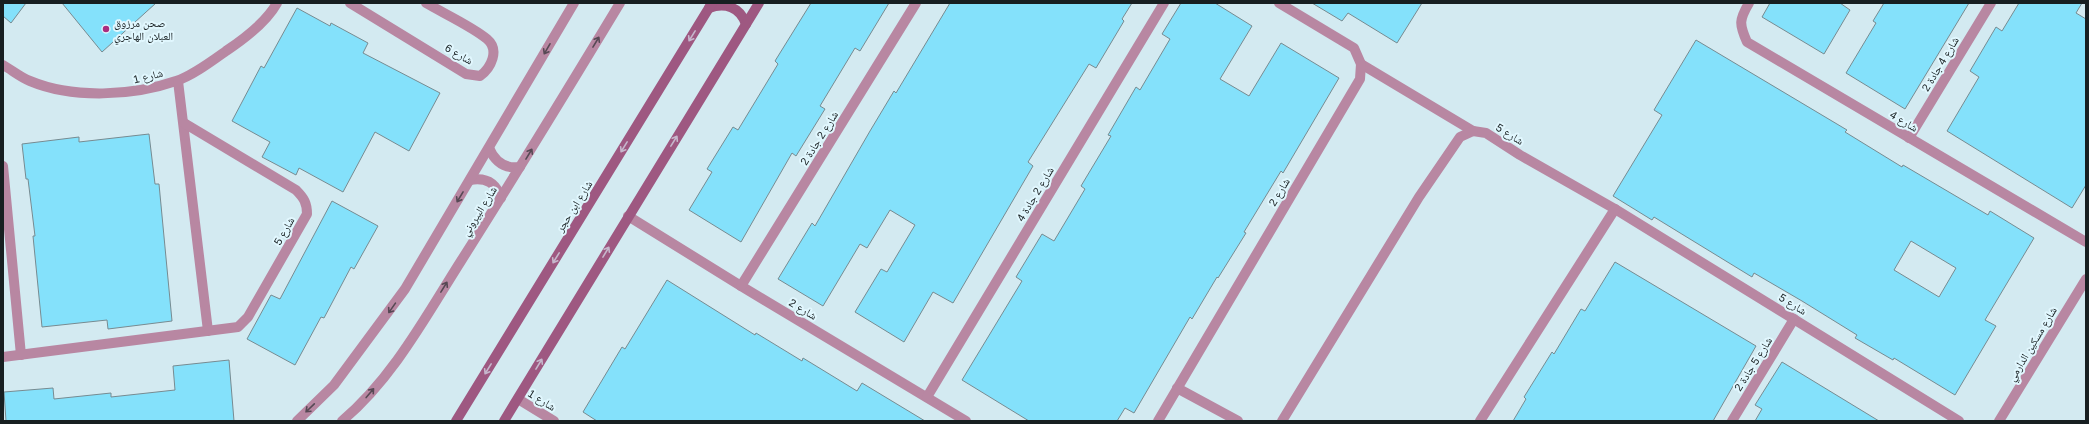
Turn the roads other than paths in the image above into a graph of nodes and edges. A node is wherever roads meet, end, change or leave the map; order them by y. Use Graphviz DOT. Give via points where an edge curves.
graph roads {
  1 [pos="277,3"];
  2 [pos="350,3"];
  3 [pos="426,3"];
  4 [pos="574,3"];
  5 [pos="620,3"];
  6 [pos="759,3"];
  7 [pos="916,3"];
  8 [pos="1164,3"];
  9 [pos="1279,3"];
  10 [pos="1749,3"];
  11 [pos="1991,3"];
  12 [pos="711,6"];
  13 [pos="746,24"];
  14 [pos="1361,64"];
  15 [pos="3,65"];
  16 [pos="178,81"];
  17 [pos="184,123"];
  18 [pos="1474,131"];
  19 [pos="1909,138"];
  20 [pos="489,148"];
  21 [pos="3,166"];
  22 [pos="520,167"];
  23 [pos="470,180"];
  24 [pos="501,198"];
  25 [pos="1615,209"];
  26 [pos="628,216"];
  27 [pos="2086,242"];
  28 [pos="2086,279"];
  29 [pos="741,286"];
  30 [pos="1794,319"];
  31 [pos="208,331"];
  32 [pos="21,355"];
  33 [pos="3,357"];
  34 [pos="1177,388"];
  35 [pos="927,397"];
  36 [pos="518,399"];
  37 [pos="297,421"];
  38 [pos="342,421"];
  39 [pos="456,421"];
  40 [pos="504,421"];
  41 [pos="554,421"];
  42 [pos="966,421"];
  43 [pos="1158,421"];
  44 [pos="1238,421"];
  45 [pos="1282,421"];
  46 [pos="1480,421"];
  47 [pos="1732,421"];
  48 [pos="1959,421"];
  49 [pos="1999,421"];
  1 -- 16 [label="street, شارع 1" via="244,39"];
  2 -- 3 [label="street, شارع 6" via="466,74 480,76 486,72 490,67 493,52 487,40"];
  4 -- 20 [label="street, one-way"];
  22 -- 5 [label="street, شارع البيروني, one-way"];
  6 -- 13 [label="main road"];
  7 -- 29 [label="street, شارع 2 جادة 2"];
  8 -- 35 [label="street, شارع 2 جادة 4"];
  9 -- 14 [label="street" via="1354,48"];
  10 -- 19 [label="street, شارع 4" via="1740,18 1741,29 1747,42"];
  11 -- 19 [label="street, شارع 4 جادة 2"];
  12 -- 13 [label="main road" via="734,7 743,16"];
  12 -- 39 [label="main road, شارع ابن حجر, one-way"];
  26 -- 13 [label="main road, one-way"];
  14 -- 18 [label="street, شارع 5"];
  14 -- 34 [label="street, شارع 2" via="1360,79"];
  15 -- 16 [label="street, شارع 1" via="47,86 95,94 135,92"];
  16 -- 17 [label="street"];
  17 -- 31 [label="street"];
  17 -- 31 [label="street, شارع 5" via="296,190 307,205 307,214 248,317 238,327"];
  18 -- 25 [label="street, شارع 5" via="1486,133"];
  18 -- 45 [label="street" via="1460,137 1418,197"];
  19 -- 27 [label="street, شارع 4"];
  20 -- 22 [label="street" via="492,156 504,166"];
  20 -- 23 [label="street"];
  21 -- 32 [label="street"];
  22 -- 24 [label="street, شارع البيروني"];
  23 -- 24 [label="street" via="486,180 493,184"];
  23 -- 37 [label="street, one-way" via="405,289 372,336 334,385"];
  38 -- 24 [label="street, شارع البيروني, one-way" via="356,409 395,363"];
  25 -- 30 [label="street, شارع 5"];
  25 -- 46 [label="street"];
  26 -- 29 [label="street, شارع 2"];
  36 -- 26 [label="main road, one-way"];
  28 -- 49 [label="street, شارع مسكين الدارمي"];
  29 -- 35 [label="street, شارع 2"];
  30 -- 47 [label="street, شارع 5 جادة 2"];
  30 -- 48 [label="street, شارع 5"];
  31 -- 32 [label="street, شارع 5"];
  32 -- 33 [label="street, شارع 5"];
  34 -- 43 [label="street, شارع 2"];
  34 -- 44 [label="street"];
  35 -- 42 [label="street, شارع 2"];
  36 -- 40 [label="main road"];
  36 -- 41 [label="street, شارع 1"];
}
